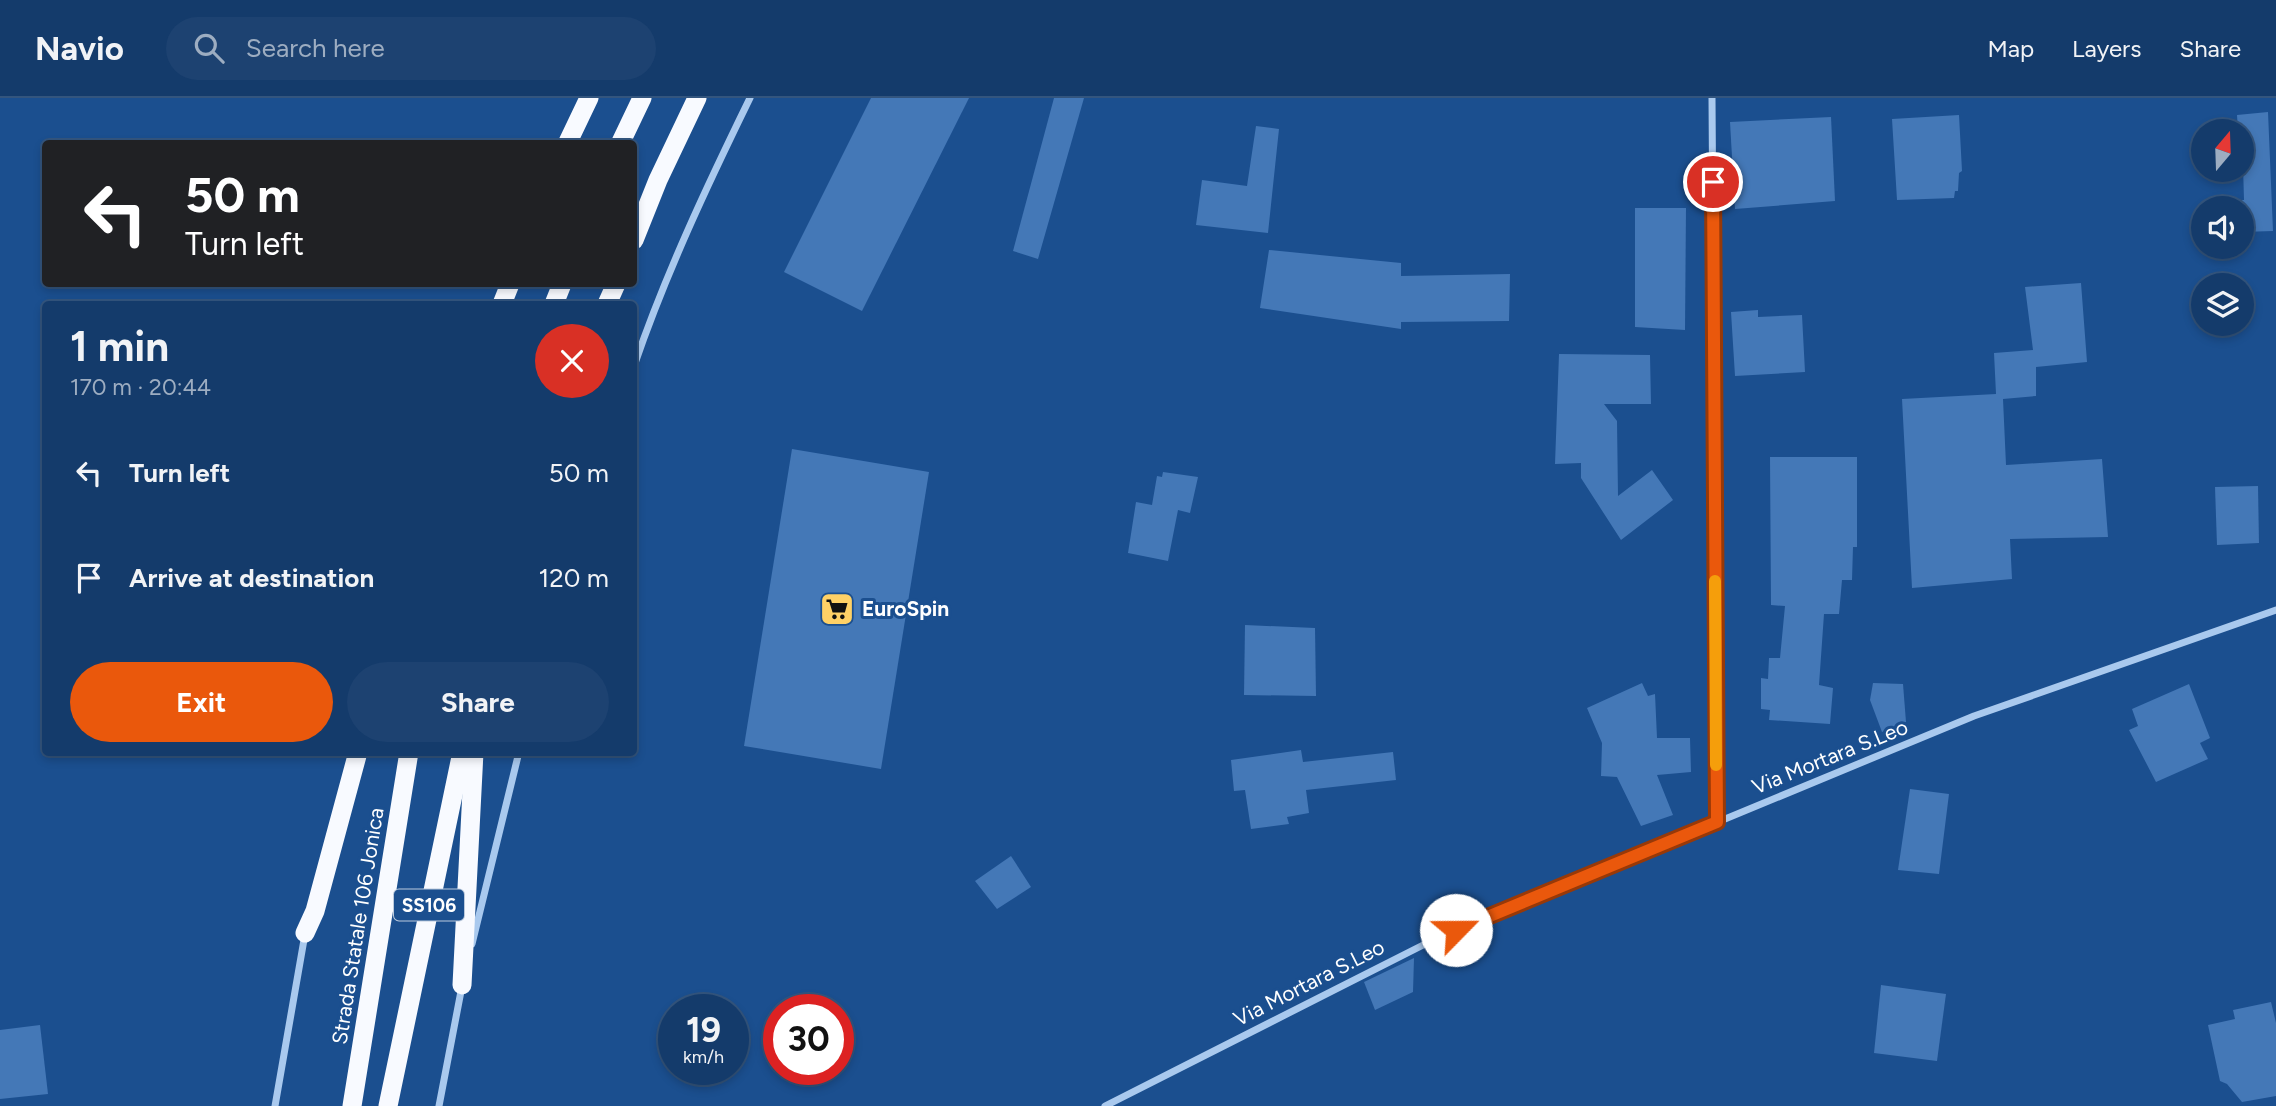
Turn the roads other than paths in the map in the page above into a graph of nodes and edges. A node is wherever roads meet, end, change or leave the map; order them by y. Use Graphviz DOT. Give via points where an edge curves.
graph roads {
  1 [pos="589,98"];
  2 [pos="642,98"];
  3 [pos="697,98"];
  4 [pos="750,98"];
  5 [pos="1712,98"];
  6 [pos="569,140"];
  7 [pos="622,140"];
  8 [pos="637,232"];
  9 [pos="637,357"];
  10 [pos="2276,610"];
  11 [pos="357,756"];
  12 [pos="408,756"];
  13 [pos="461,756"];
  14 [pos="474,756"];
  15 [pos="518,756"];
  16 [pos="1717,822"];
  17 [pos="305,933"];
  18 [pos="462,985"];
  19 [pos="275,1106"];
  20 [pos="352,1106"];
  21 [pos="388,1106"];
  22 [pos="439,1106"];
  23 [pos="1105,1106"];
  1 -- 6 [label="highway"];
  2 -- 7 [label="highway"];
  3 -- 8 [label="highway"];
  4 -- 9 [label="street" via="698,204"];
  5 -- 16 [label="street"];
  10 -- 16 [label="street, Via Mortara S.Leo" via="1974,716"];
  11 -- 17 [label="highway"];
  12 -- 20 [label="highway, Strada Statale 106 Jonica / SS106"];
  13 -- 21 [label="highway, SS106"];
  14 -- 18 [label="highway"];
  15 -- 18 [label="street"];
  16 -- 23 [label="street, Via Mortara S.Leo" via="1435,939"];
  17 -- 19 [label="street"];
  18 -- 22 [label="street"];
}
